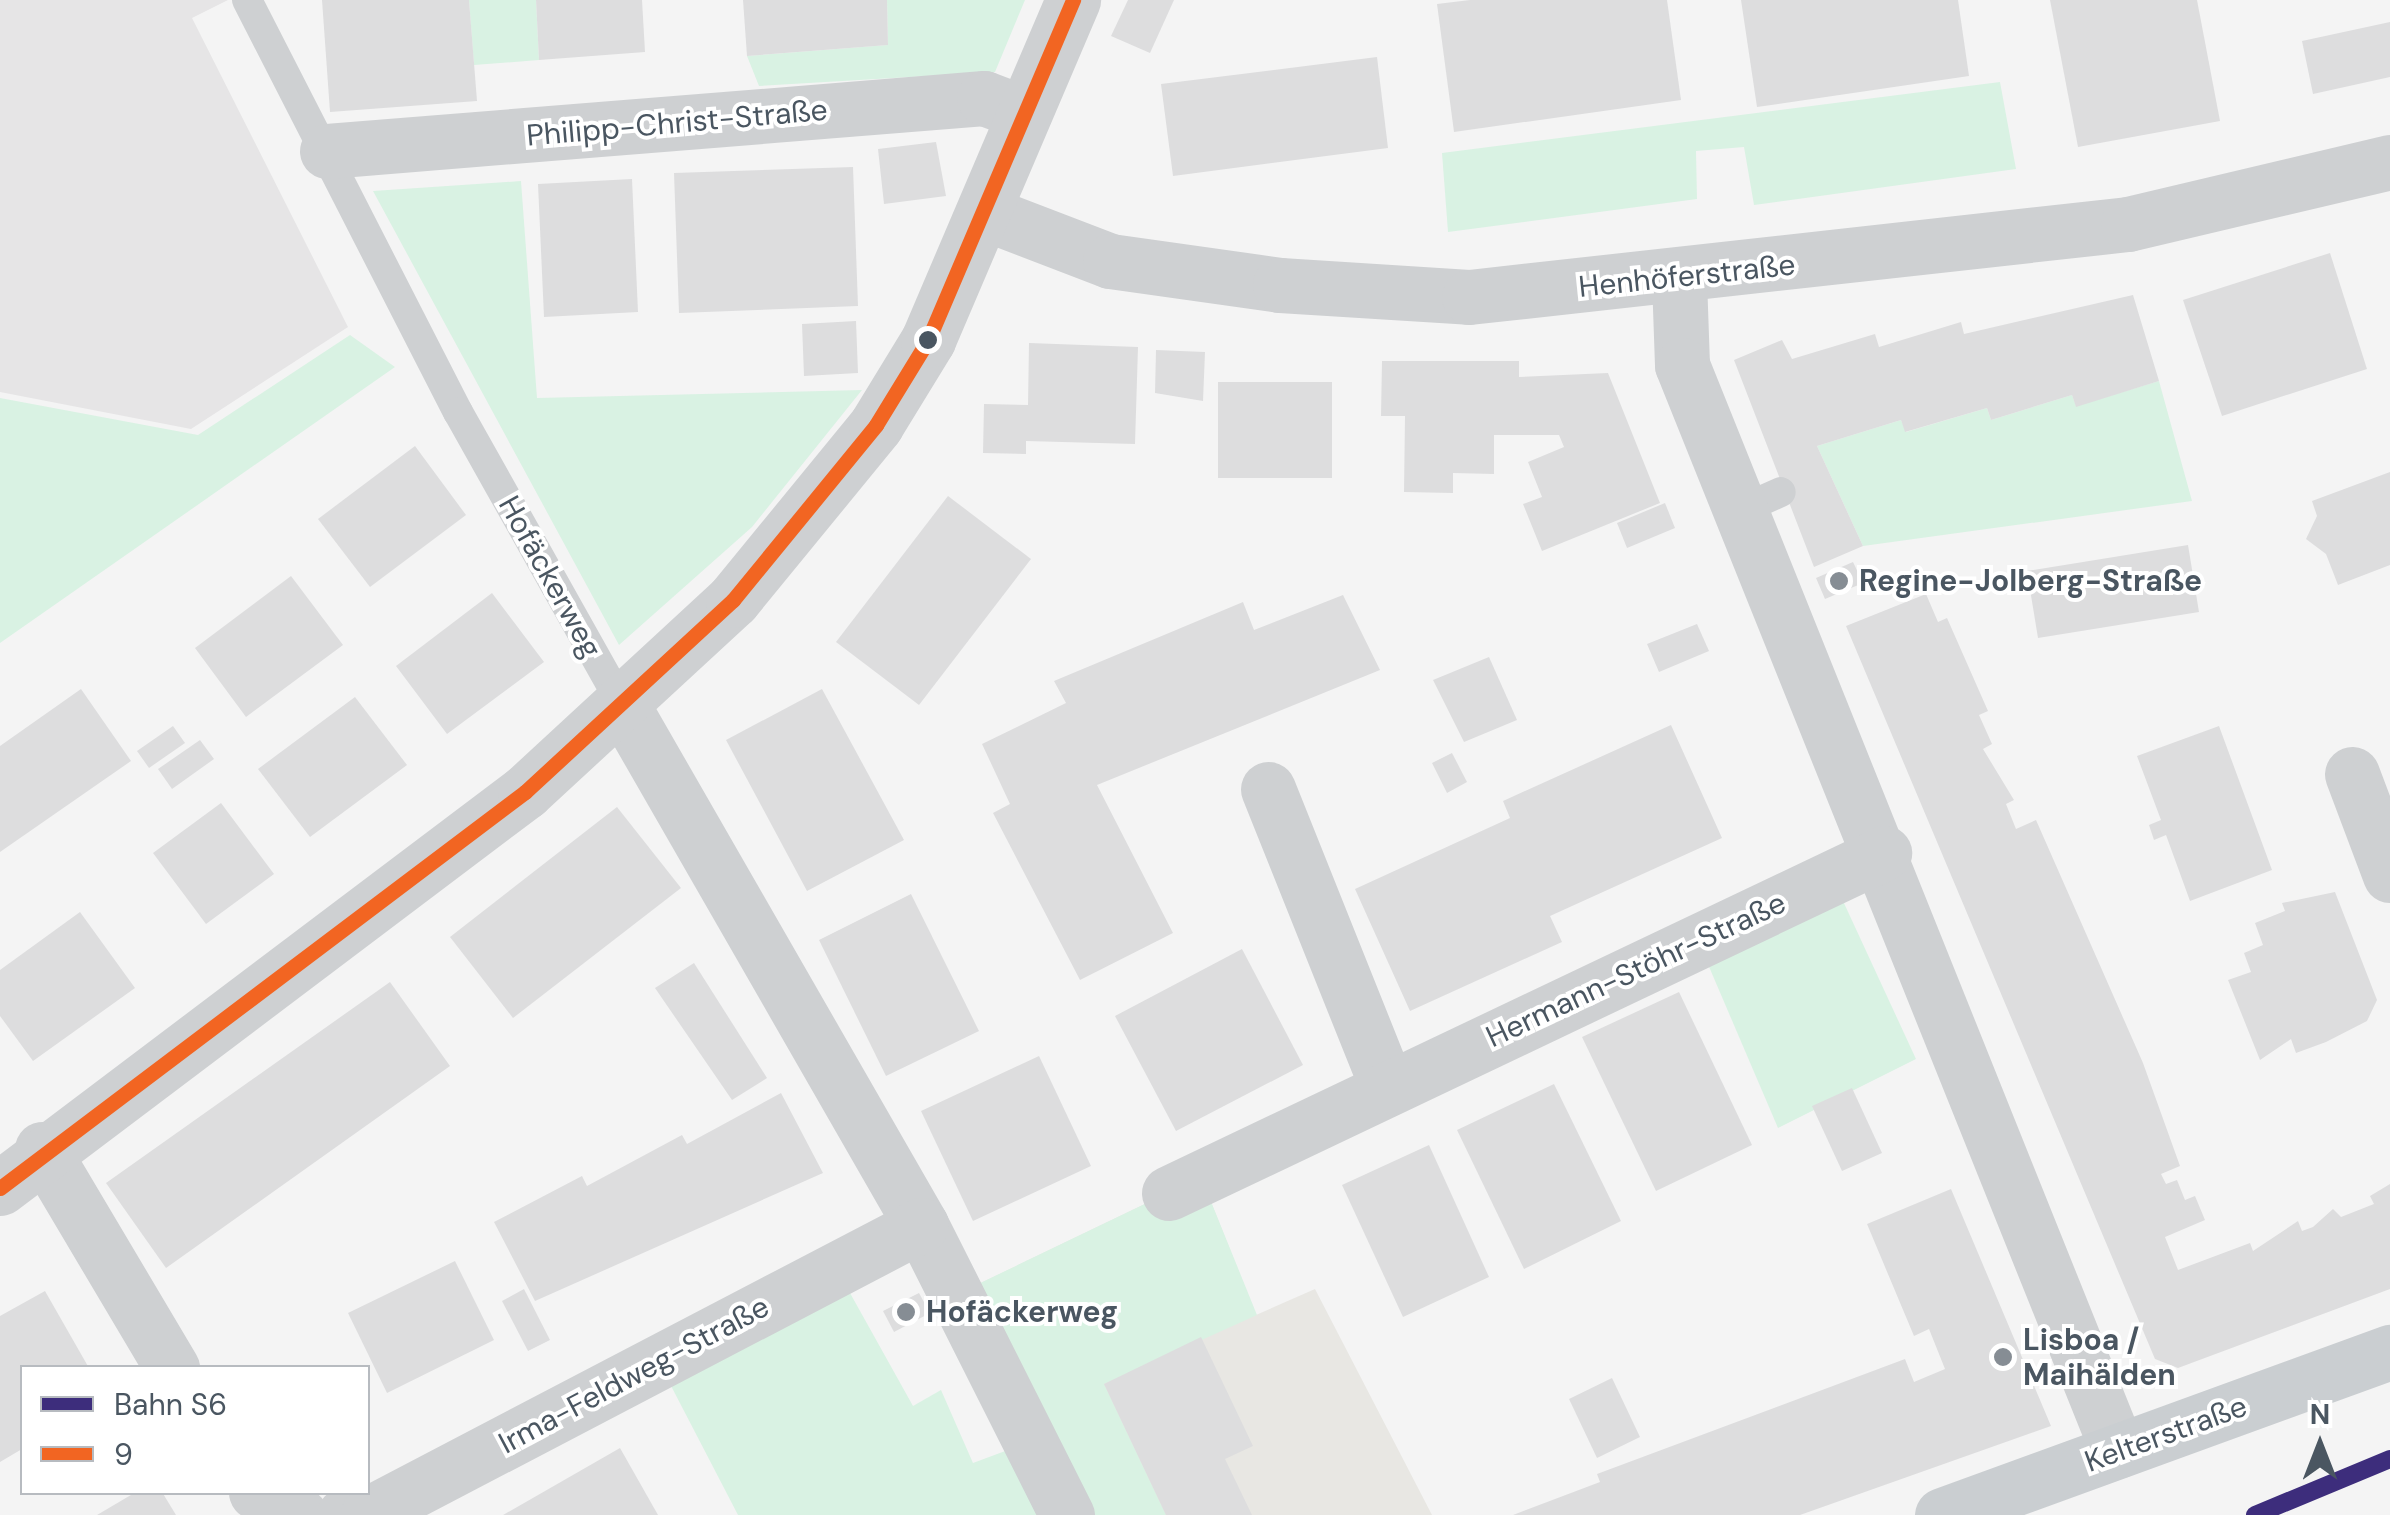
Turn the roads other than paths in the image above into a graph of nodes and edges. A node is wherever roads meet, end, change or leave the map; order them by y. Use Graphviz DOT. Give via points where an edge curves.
graph roads {
  1 [pos="248,0"];
  2 [pos="1073,0"];
  3 [pos="1024,112"];
  4 [pos="326,152"];
  5 [pos="2390,162"];
  6 [pos="985,213"];
  7 [pos="1679,278"];
  8 [pos="621,702"];
  9 [pos="2352,774"];
  10 [pos="1268,789"];
  11 [pos="1884,853"];
  12 [pos="2390,875"];
  13 [pos="1387,1086"];
  14 [pos="42,1149"];
  15 [pos="0,1188"];
  16 [pos="1169,1193"];
  17 [pos="921,1225"];
  18 [pos="2390,1352"];
  19 [pos="170,1365"];
  20 [pos="2118,1451"];
  21 [pos="262,1495"];
  22 [pos="300,1515"];
  23 [pos="344,1515"];
  24 [pos="1067,1515"];
  25 [pos="1942,1515"];
  1 -- 4 [label="lane, Hofäckerweg"];
  2 -- 3 [label="street"];
  3 -- 4 [label="street, Philipp-Christ-Straße" via="984,98"];
  3 -- 6 [label="street"];
  4 -- 8 [label="lane, Hofäckerweg" via="458,412"];
  5 -- 7 [label="street, Henhöferstraße" via="2128,224"];
  6 -- 7 [label="street, Henhöferstraße" via="1110,260 1280,285 1469,296"];
  6 -- 8 [label="street" via="928,340 876,425 733,600"];
  7 -- 11 [label="street" via="1682,365 1763,500"];
  8 -- 14 [label="street" via="509,804"];
  8 -- 17 [label="street, Hofäckerweg"];
  9 -- 12 [label="street"];
  10 -- 13 [label="street"];
  11 -- 13 [label="street, Hermann-Stöhr-Straße"];
  11 -- 20 [label="street"];
  13 -- 16 [label="street, Hermann-Stöhr-Straße"];
  14 -- 15 [label="street"];
  14 -- 19 [label="street"];
  17 -- 23 [label="street, Irma-Feldweg-Straße" via="368,1514"];
  17 -- 24 [label="street, Hofäckerweg"];
  18 -- 20 [label="main road, Kelterstraße"];
  20 -- 25 [label="main road, Kelterstraße"];
  21 -- 22 [label="street"];
}
